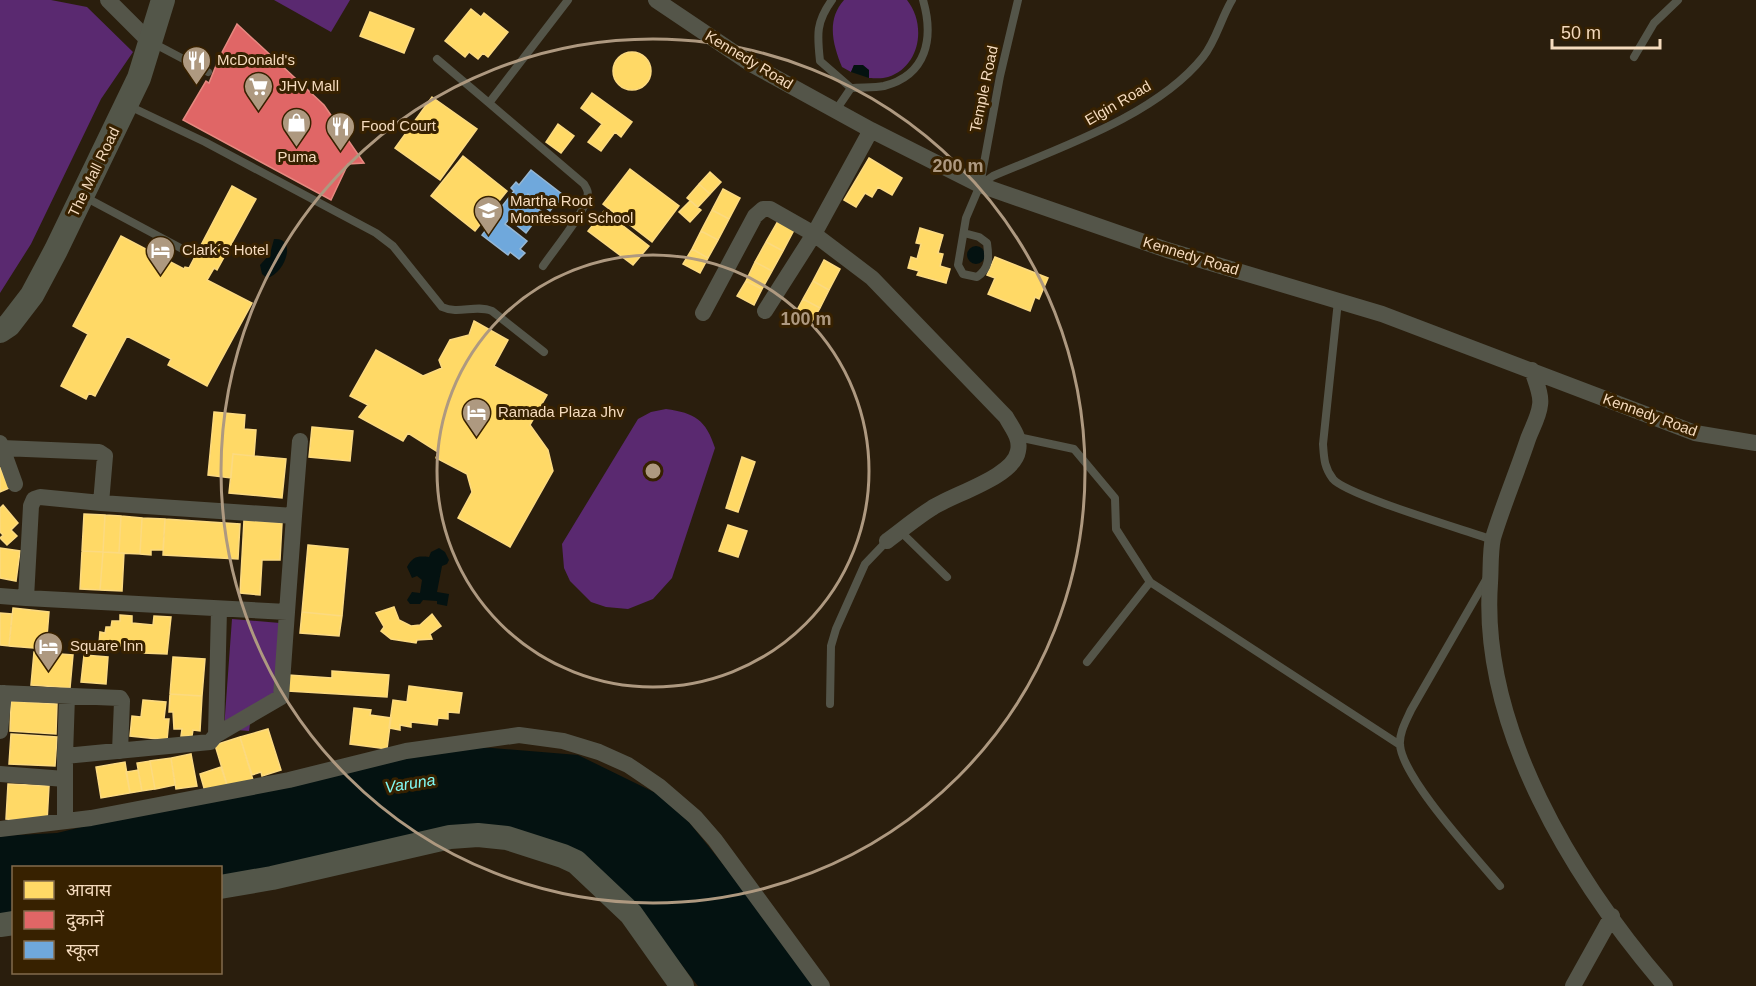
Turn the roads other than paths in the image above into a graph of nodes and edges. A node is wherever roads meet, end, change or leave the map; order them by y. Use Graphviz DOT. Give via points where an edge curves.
graph roads {
  1 [pos="108,0"];
  2 [pos="163,0"];
  3 [pos="568,0"];
  4 [pos="656,0"];
  5 [pos="832,0"];
  6 [pos="923,0"];
  7 [pos="1018,0"];
  8 [pos="1232,0"];
  9 [pos="1678,0"];
  10 [pos="150,42"];
  11 [pos="1634,57"];
  12 [pos="437,59"];
  13 [pos="208,72"];
  14 [pos="851,88"];
  15 [pos="489,103"];
  16 [pos="127,105"];
  17 [pos="836,110"];
  18 [pos="871,130"];
  19 [pos="980,185"];
  20 [pos="83,196"];
  21 [pos="964,233"];
  22 [pos="814,234"];
  23 [pos="188,252"];
  24 [pos="543,266"];
  25 [pos="1338,301"];
  26 [pos="765,311"];
  27 [pos="703,313"];
  28 [pos="0,331"];
  29 [pos="544,352"];
  30 [pos="1532,370"];
  31 [pos="1018,437"];
  32 [pos="300,441"];
  33 [pos="1756,443"];
  34 [pos="1,446"];
  35 [pos="15,484"];
  36 [pos="101,503"];
  37 [pos="294,516"];
  38 [pos="894,536"];
  39 [pos="1493,540"];
  40 [pos="1490,572"];
  41 [pos="947,577"];
  42 [pos="1150,582"];
  43 [pos="0,596"];
  44 [pos="26,598"];
  45 [pos="219,609"];
  46 [pos="286,612"];
  47 [pos="1087,662"];
  48 [pos="2,693"];
  49 [pos="67,696"];
  50 [pos="830,704"];
  51 [pos="0,731"];
  52 [pos="216,735"];
  53 [pos="1400,745"];
  54 [pos="120,751"];
  55 [pos="65,756"];
  56 [pos="0,774"];
  57 [pos="65,779"];
  58 [pos="65,821"];
  59 [pos="0,829"];
  60 [pos="1500,886"];
  61 [pos="222,887"];
  62 [pos="1612,916"];
  63 [pos="682,986"];
  64 [pos="822,986"];
  65 [pos="1573,986"];
  66 [pos="1665,986"];
  1 -- 10 [label="street"];
  2 -- 10 [label="street, The Mall Road"];
  3 -- 15 [label="lane"];
  4 -- 17 [label="street, Kennedy Road" via="751,64"];
  5 -- 14 [label="lane" via="821,15 817,36 820,61"];
  6 -- 14 [label="lane" via="928,17 927,49 912,73 884,86"];
  7 -- 19 [label="lane, Temple Road"];
  8 -- 19 [label="lane, Elgin Road" via="1204,57 1179,81 1118,122"];
  9 -- 11 [label="lane" via="1654,23"];
  10 -- 13 [label="lane"];
  10 -- 16 [label="street, The Mall Road"];
  12 -- 15 [label="lane"];
  14 -- 17 [label="lane"];
  15 -- 24 [label="lane" via="584,184 588,192 581,212"];
  16 -- 20 [label="street, The Mall Road"];
  16 -- 29 [label="lane" via="359,222 393,246 442,307 450,311 492,311"];
  17 -- 18 [label="street, Kennedy Road"];
  18 -- 19 [label="street, Kennedy Road"];
  18 -- 22 [label="street"];
  19 -- 21 [label="lane, Temple Road"];
  19 -- 25 [label="street, Kennedy Road" via="1167,250"];
  20 -- 23 [label="lane"];
  20 -- 28 [label="street, The Mall Road" via="32,295"];
  21 -- 21 [label="lane" via="958,265 963,274 977,277 990,258 987,243"];
  22 -- 26 [label="street"];
  22 -- 27 [label="street" via="770,210 758,212"];
  22 -- 31 [label="street" via="887,292 1006,417"];
  25 -- 30 [label="street, Kennedy Road"];
  25 -- 39 [label="lane" via="1323,444 1324,465 1334,481 1360,494"];
  30 -- 33 [label="street, Kennedy Road" via="1695,432"];
  30 -- 39 [label="street" via="1541,403"];
  31 -- 38 [label="street" via="1018,452 1011,465 933,507"];
  31 -- 42 [label="lane" via="1074,449 1115,498 1116,529"];
  32 -- 37 [label="street"];
  34 -- 35 [label="street"];
  34 -- 36 [label="street" via="99,452 106,463"];
  36 -- 37 [label="street"];
  36 -- 44 [label="street" via="34,499"];
  37 -- 46 [label="street"];
  38 -- 41 [label="lane"];
  38 -- 50 [label="lane" via="865,564 838,622 831,646"];
  39 -- 40 [label="street"];
  40 -- 53 [label="lane" via="1411,710"];
  40 -- 62 [label="street" via="1496,669 1515,738 1562,845"];
  42 -- 47 [label="lane"];
  42 -- 53 [label="lane"];
  43 -- 44 [label="street"];
  44 -- 45 [label="street"];
  45 -- 46 [label="street"];
  45 -- 52 [label="street"];
  46 -- 52 [label="street" via="281,697"];
  48 -- 49 [label="street"];
  48 -- 51 [label="street"];
  49 -- 54 [label="street" via="122,700"];
  49 -- 55 [label="street"];
  52 -- 54 [label="street" via="210,742"];
  53 -- 60 [label="lane" via="1419,786"];
  54 -- 55 [label="street"];
  55 -- 57 [label="street"];
  56 -- 57 [label="street"];
  57 -- 58 [label="street"];
  58 -- 59 [label="street"];
  58 -- 64 [label="street" via="289,780 406,751 519,735 563,741 628,765 695,816"];
  61 -- 63 [label="street" via="450,837 507,838 576,862 631,914"];
  62 -- 65 [label="street"];
  62 -- 66 [label="street"];
}
